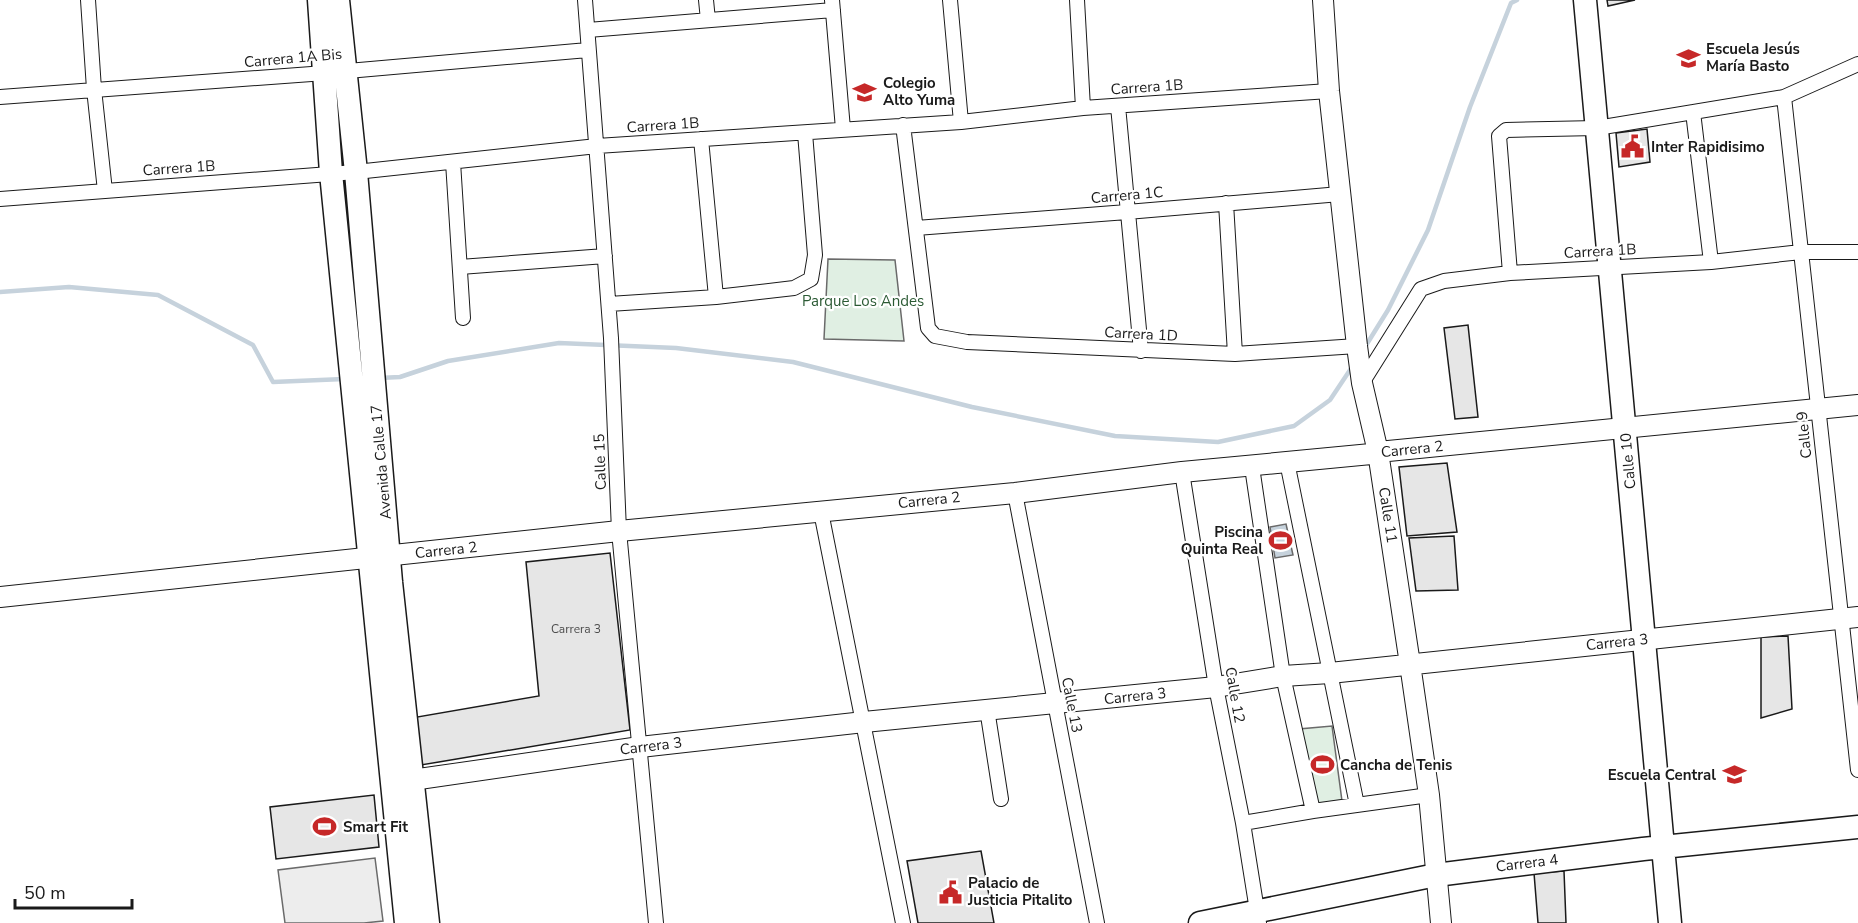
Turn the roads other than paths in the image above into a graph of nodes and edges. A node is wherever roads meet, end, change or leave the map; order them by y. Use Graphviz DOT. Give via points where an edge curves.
graph roads {
  1 [pos="88,0"];
  2 [pos="319,0"];
  3 [pos="338,0"];
  4 [pos="585,0"];
  5 [pos="706,0"];
  6 [pos="950,0"];
  7 [pos="1077,0"];
  8 [pos="1323,0"];
  9 [pos="1586,0"];
  10 [pos="832,5"];
  11 [pos="708,20"];
  12 [pos="588,30"];
  13 [pos="588,50"];
  14 [pos="1858,64"];
  15 [pos="335,72"];
  16 [pos="94,89"];
  17 [pos="1329,91"];
  18 [pos="0,97"];
  19 [pos="1784,97"];
  20 [pos="1118,106"];
  21 [pos="1083,108"];
  22 [pos="1692,112"];
  23 [pos="961,122"];
  24 [pos="903,125"];
  25 [pos="1597,128"];
  26 [pos="843,129"];
  27 [pos="805,133"];
  28 [pos="701,139"];
  29 [pos="597,146"];
  30 [pos="453,162"];
  31 [pos="356,172"];
  32 [pos="331,173"];
  33 [pos="105,191"];
  34 [pos="1340,194"];
  35 [pos="0,199"];
  36 [pos="1226,203"];
  37 [pos="1127,213"];
  38 [pos="916,228"];
  39 [pos="1801,252"];
  40 [pos="1858,252"];
  41 [pos="605,256"];
  42 [pos="1711,262"];
  43 [pos="460,267"];
  44 [pos="1610,267"];
  45 [pos="1510,273"];
  46 [pos="716,297"];
  47 [pos="609,304"];
  48 [pos="463,318"];
  49 [pos="1358,350"];
  50 [pos="1141,351"];
  51 [pos="1235,354"];
  52 [pos="363,379"];
  53 [pos="1362,379"];
  54 [pos="1858,405"];
  55 [pos="1818,409"];
  56 [pos="1625,429"];
  57 [pos="1378,452"];
  58 [pos="1287,462"];
  59 [pos="1252,467"];
  60 [pos="1182,472"];
  61 [pos="1015,493"];
  62 [pos="821,512"];
  63 [pos="619,531"];
  64 [pos="379,557"];
  65 [pos="0,597"];
  66 [pos="1850,618"];
  67 [pos="1644,639"];
  68 [pos="1410,664"];
  69 [pos="1330,673"];
  70 [pos="1283,676"];
  71 [pos="1216,687"];
  72 [pos="1055,705"];
  73 [pos="987,709"];
  74 [pos="864,722"];
  75 [pos="640,747"];
  76 [pos="1858,770"];
  77 [pos="412,780"];
  78 [pos="1429,795"];
  79 [pos="1001,799"];
  80 [pos="1357,805"];
  81 [pos="1313,811"];
  82 [pos="1243,823"];
  83 [pos="1858,827"];
  84 [pos="1663,847"];
  85 [pos="1436,875"];
  86 [pos="1258,917"];
  87 [pos="406,923"];
  88 [pos="428,923"];
  89 [pos="656,923"];
  90 [pos="903,923"];
  91 [pos="1097,923"];
  92 [pos="1200,923"];
  93 [pos="1441,923"];
  94 [pos="1670,923"];
  1 -- 16 [label="street"];
  2 -- 15 [label="main road, Avenida Calle 17"];
  3 -- 15 [label="main road, Avenida Calle 17"];
  4 -- 12 [label="street, Calle 15"];
  5 -- 11 [label="street"];
  6 -- 23 [label="street"];
  7 -- 21 [label="street"];
  8 -- 17 [label="main road, Calle 11"];
  9 -- 25 [label="main road, Calle 10"];
  10 -- 11 [label="street"];
  10 -- 26 [label="street"];
  11 -- 12 [label="street"];
  12 -- 13 [label="street, Calle 15"];
  13 -- 15 [label="street, Carrera 1A Bis"];
  13 -- 29 [label="street, Calle 15"];
  14 -- 19 [label="street"];
  15 -- 16 [label="street, Carrera 1A Bis"];
  15 -- 31 [label="main road, Avenida Calle 17"];
  15 -- 32 [label="main road, Avenida Calle 17"];
  16 -- 18 [label="street, Carrera 1A Bis"];
  16 -- 33 [label="street"];
  17 -- 20 [label="street, Carrera 1B"];
  17 -- 34 [label="main road, Calle 11"];
  19 -- 22 [label="street"];
  19 -- 39 [label="street, Calle 9"];
  20 -- 21 [label="street, Carrera 1B"];
  20 -- 37 [label="street"];
  21 -- 23 [label="street, Carrera 1B"];
  22 -- 25 [label="street"];
  22 -- 42 [label="street"];
  23 -- 24 [label="street, Carrera 1B"];
  24 -- 26 [label="street, Carrera 1B"];
  24 -- 38 [label="street"];
  25 -- 44 [label="main road, Calle 10"];
  25 -- 45 [label="street" via="1506,130 1499,136"];
  26 -- 27 [label="street, Carrera 1B"];
  27 -- 28 [label="street, Carrera 1B"];
  27 -- 46 [label="street" via="815,255 811,279 794,288"];
  28 -- 29 [label="street, Carrera 1B"];
  28 -- 46 [label="street"];
  29 -- 30 [label="street, Carrera 1B"];
  29 -- 41 [label="street, Calle 15"];
  30 -- 31 [label="street, Carrera 1B"];
  30 -- 43 [label="street"];
  31 -- 32 [label="street, Carrera 1B"];
  31 -- 52 [label="main road, Avenida Calle 17"];
  32 -- 33 [label="street, Carrera 1B"];
  32 -- 52 [label="main road, Avenida Calle 17"];
  33 -- 35 [label="street, Carrera 1B"];
  34 -- 36 [label="street, Carrera 1C"];
  34 -- 49 [label="main road, Calle 11"];
  36 -- 37 [label="street, Carrera 1C"];
  36 -- 51 [label="street"];
  37 -- 38 [label="street, Carrera 1C"];
  37 -- 50 [label="street"];
  38 -- 50 [label="street, Carrera 1D" via="928,328 935,336 967,342"];
  39 -- 40 [label="street, Carrera 1B"];
  39 -- 42 [label="street, Carrera 1B"];
  39 -- 55 [label="street, Calle 9"];
  41 -- 43 [label="street"];
  41 -- 47 [label="street, Calle 15"];
  42 -- 44 [label="street, Carrera 1B"];
  43 -- 48 [label="street"];
  44 -- 45 [label="street, Carrera 1B"];
  44 -- 56 [label="main road, Calle 10"];
  45 -- 53 [label="street, Carrera 1B" via="1444,281 1420,289"];
  46 -- 47 [label="street"];
  47 -- 63 [label="street, Calle 15"];
  49 -- 51 [label="street, Carrera 1D"];
  49 -- 53 [label="main road, Calle 11"];
  50 -- 51 [label="street, Carrera 1D"];
  52 -- 64 [label="main road, Avenida Calle 17"];
  53 -- 57 [label="main road, Calle 11"];
  54 -- 55 [label="main road, Carrera 2"];
  55 -- 56 [label="main road, Carrera 2"];
  55 -- 66 [label="street, Calle 9"];
  56 -- 57 [label="main road, Carrera 2"];
  56 -- 67 [label="main road, Calle 10"];
  57 -- 58 [label="main road, Carrera 2"];
  57 -- 68 [label="main road, Calle 11"];
  58 -- 59 [label="main road, Carrera 2"];
  58 -- 69 [label="street"];
  59 -- 60 [label="main road, Carrera 2"];
  59 -- 70 [label="street"];
  60 -- 61 [label="main road, Carrera 2"];
  60 -- 71 [label="street, Calle 12"];
  61 -- 62 [label="main road, Carrera 2"];
  61 -- 72 [label="street, Calle 13"];
  62 -- 63 [label="main road, Carrera 2"];
  62 -- 74 [label="street"];
  63 -- 64 [label="main road, Carrera 2"];
  63 -- 75 [label="street, Calle 15"];
  64 -- 65 [label="main road, Carrera 2"];
  64 -- 77 [label="main road, Avenida Calle 17"];
  64 -- 87 [label="main road, Avenida Calle 17"];
  66 -- 67 [label="main road, Carrera 3"];
  66 -- 76 [label="street, Calle 9"];
  67 -- 68 [label="main road, Carrera 3"];
  67 -- 84 [label="main road, Calle 10"];
  68 -- 69 [label="main road, Carrera 3"];
  68 -- 78 [label="main road, Calle 11"];
  69 -- 70 [label="main road, Carrera 3"];
  69 -- 80 [label="street"];
  70 -- 71 [label="main road, Carrera 3"];
  70 -- 81 [label="street"];
  71 -- 72 [label="main road, Carrera 3"];
  71 -- 82 [label="street, Calle 12"];
  72 -- 73 [label="main road, Carrera 3"];
  72 -- 91 [label="street, Calle 13"];
  73 -- 74 [label="main road, Carrera 3"];
  73 -- 79 [label="street"];
  74 -- 75 [label="main road, Carrera 3"];
  74 -- 90 [label="street"];
  75 -- 77 [label="main road, Carrera 3"];
  75 -- 89 [label="street, Calle 15"];
  77 -- 88 [label="main road, Avenida Calle 17"];
  78 -- 80 [label="street"];
  78 -- 85 [label="main road, Calle 11"];
  80 -- 81 [label="street"];
  81 -- 82 [label="street"];
  82 -- 86 [label="street, Calle 12"];
  83 -- 84 [label="main road, Carrera 4"];
  84 -- 85 [label="main road, Carrera 4"];
  84 -- 94 [label="main road, Calle 10"];
  85 -- 86 [label="main road, Carrera 4"];
  85 -- 93 [label="main road, Calle 11"];
  86 -- 92 [label="main road, Carrera 4"];
}
